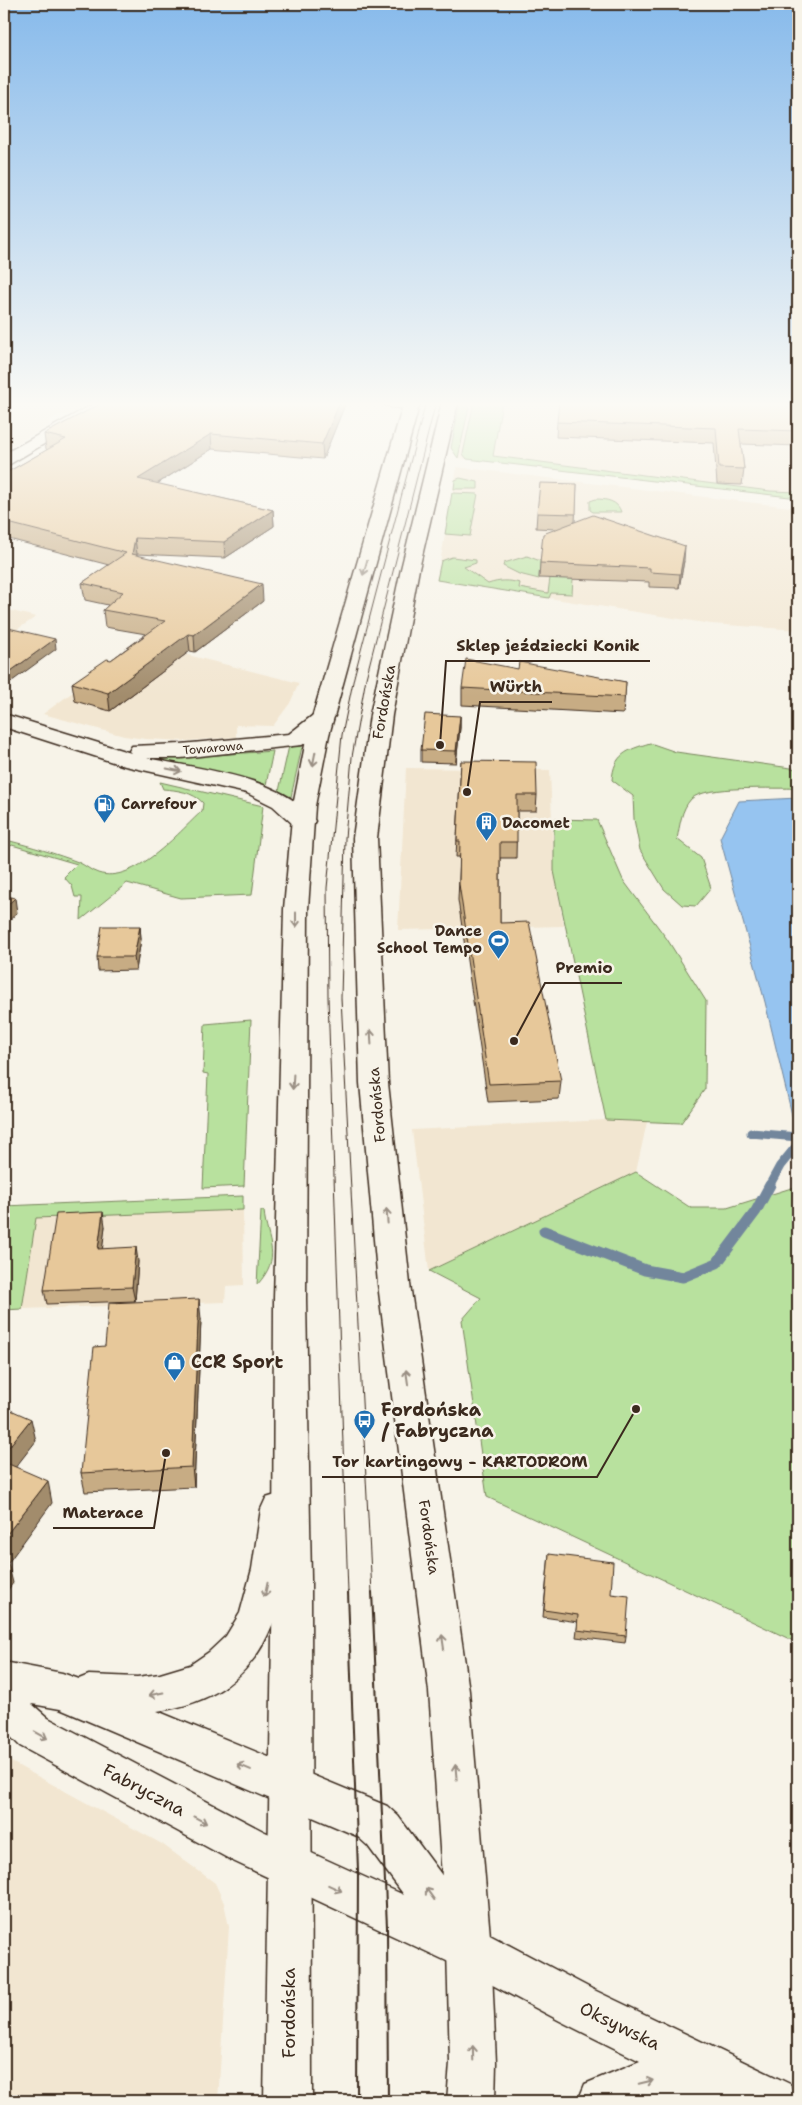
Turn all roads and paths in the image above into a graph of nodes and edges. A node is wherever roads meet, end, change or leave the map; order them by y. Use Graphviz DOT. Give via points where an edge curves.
graph roads {
  1 [pos="379,500"];
  2 [pos="426,500"];
  3 [pos="324,716"];
  4 [pos="4,720"];
  5 [pos="93,747"];
  6 [pos="303,821"];
  7 [pos="291,1438"];
  8 [pos="4,1680"];
  9 [pos="62,1691"];
  10 [pos="4,1704"];
  11 [pos="289,1786"];
  12 [pos="291,1867"];
  13 [pos="469,1948"];
  14 [pos="754,2092"];
  15 [pos="288,2101"];
  16 [pos="471,2101"];
  17 [pos="602,2101"];
  1 -- 3 [label="main road, one-way"];
  13 -- 2 [label="main road, Fordońska, one-way" via="449,1691 394,1284 374,1083 365,838 381,714"];
  3 -- 5 [label="main road, Towarowa" via="304,734 281,742 181,751"];
  3 -- 6 [label="main road, one-way"];
  4 -- 5 [label="main road, Towarowa"];
  5 -- 6 [label="main road, Towarowa, one-way" via="133,761 272,794 291,807"];
  6 -- 7 [label="main road, one-way" via="296,909 290,1254"];
  7 -- 9 [label="main road, one-way" via="265,1594 254,1626 232,1657 194,1682 149,1696 116,1697"];
  7 -- 11 [label="main road"];
  8 -- 9 [label="main road"];
  11 -- 9 [label="main road, one-way"];
  10 -- 12 [label="main road, Fabryczna, one-way" via="34,1732"];
  11 -- 12 [label="main road, Fordońska"];
  13 -- 11 [label="main road, one-way" via="383,1831 372,1821"];
  12 -- 13 [label="main road, Fabryczna, one-way"];
  12 -- 15 [label="main road, Fordońska"];
  13 -- 14 [label="main road, Oksywska" via="576,2005"];
  16 -- 13 [label="main road, one-way" via="473,2062"];
  17 -- 14 [label="main road, one-way" via="645,2082 687,2077"];
}
